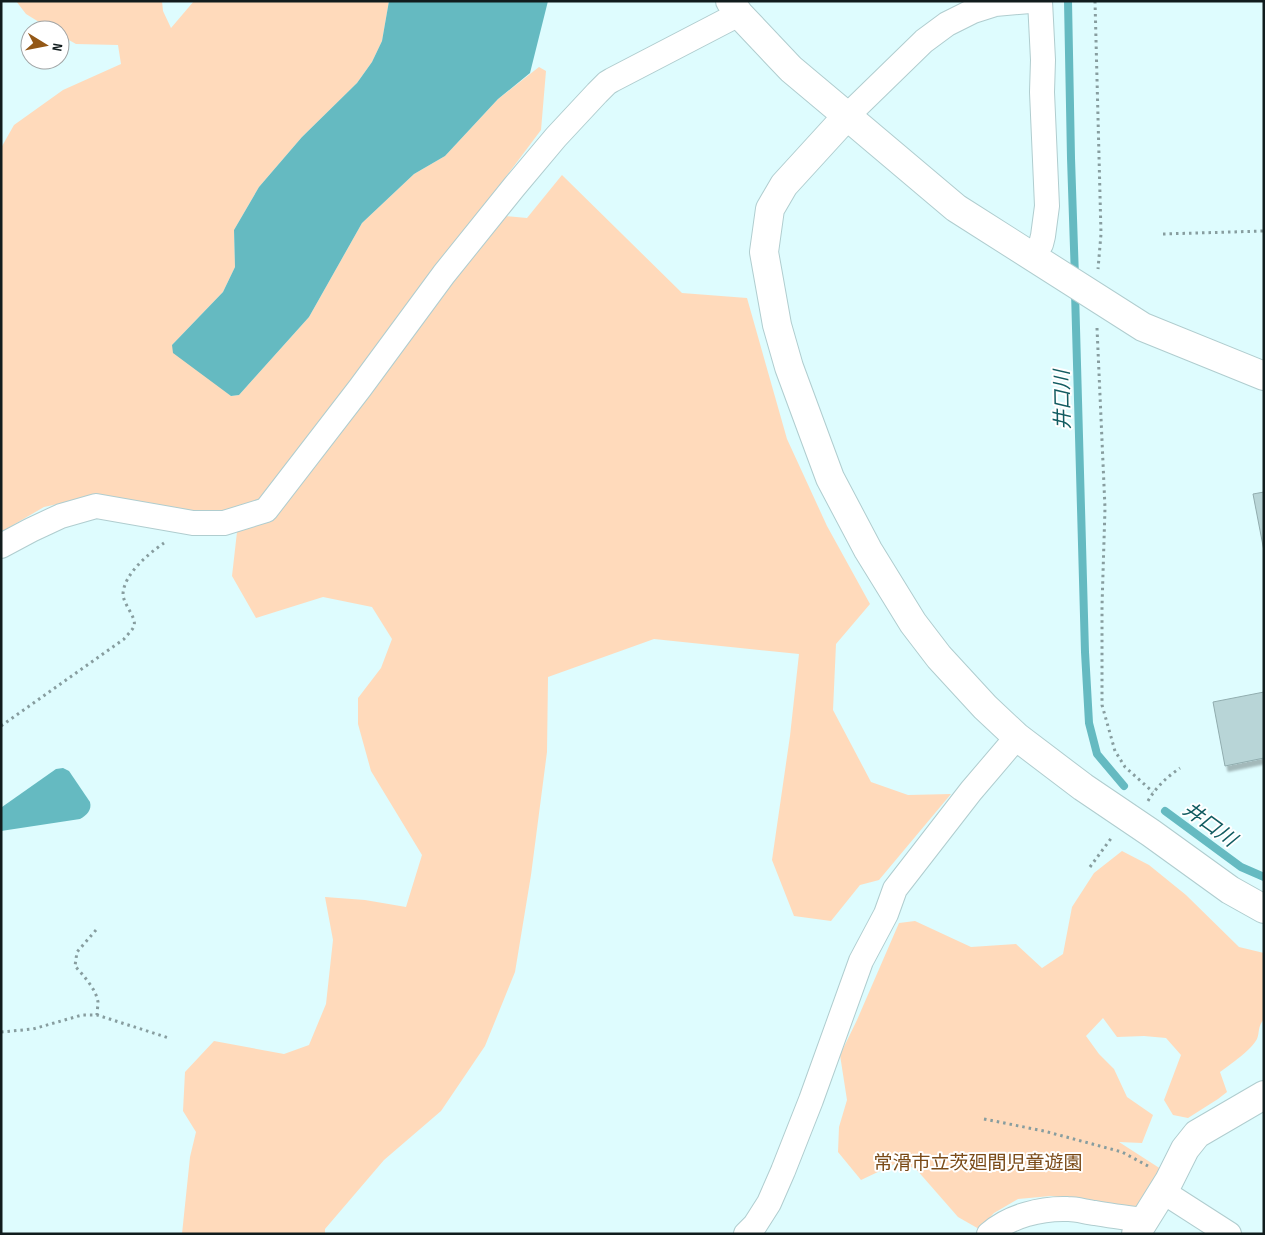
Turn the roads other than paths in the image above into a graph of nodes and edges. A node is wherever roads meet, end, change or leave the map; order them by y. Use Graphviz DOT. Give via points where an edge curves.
graph roads {
  1 [pos="1030,1"];
  2 [pos="1040,1"];
  3 [pos="735,8"];
  4 [pos="847,116"];
  5 [pos="1032,256"];
  6 [pos="1264,376"];
  7 [pos="1,546"];
  8 [pos="1017,738"];
  9 [pos="1264,909"];
  10 [pos="1264,1095"];
  11 [pos="1166,1186"];
  12 [pos="1140,1227"];
  13 [pos="746,1234"];
  14 [pos="989,1234"];
  15 [pos="1229,1234"];
  1 -- 4 [label="street" via="995,4 947,24 924,41"];
  2 -- 5 [label="street" via="1047,206 1041,244"];
  3 -- 4 [label="street" via="791,70"];
  3 -- 7 [label="street" via="606,83 556,137 444,274 266,510 224,523 193,523 96,506 61,516"];
  4 -- 5 [label="street" via="956,208"];
  4 -- 8 [label="street" via="784,184 770,209 764,252 777,325 830,478 868,550 913,623 939,657"];
  5 -- 6 [label="street" via="1143,327"];
  8 -- 9 [label="street" via="1230,890"];
  8 -- 13 [label="street" via="895,889 886,914 861,961 783,1171 769,1203"];
  10 -- 11 [label="street" via="1196,1134"];
  11 -- 12 [label="street"];
  11 -- 15 [label="street"];
  12 -- 14 [label="street" via="1076,1210 1059,1209 1012,1219"];
}
